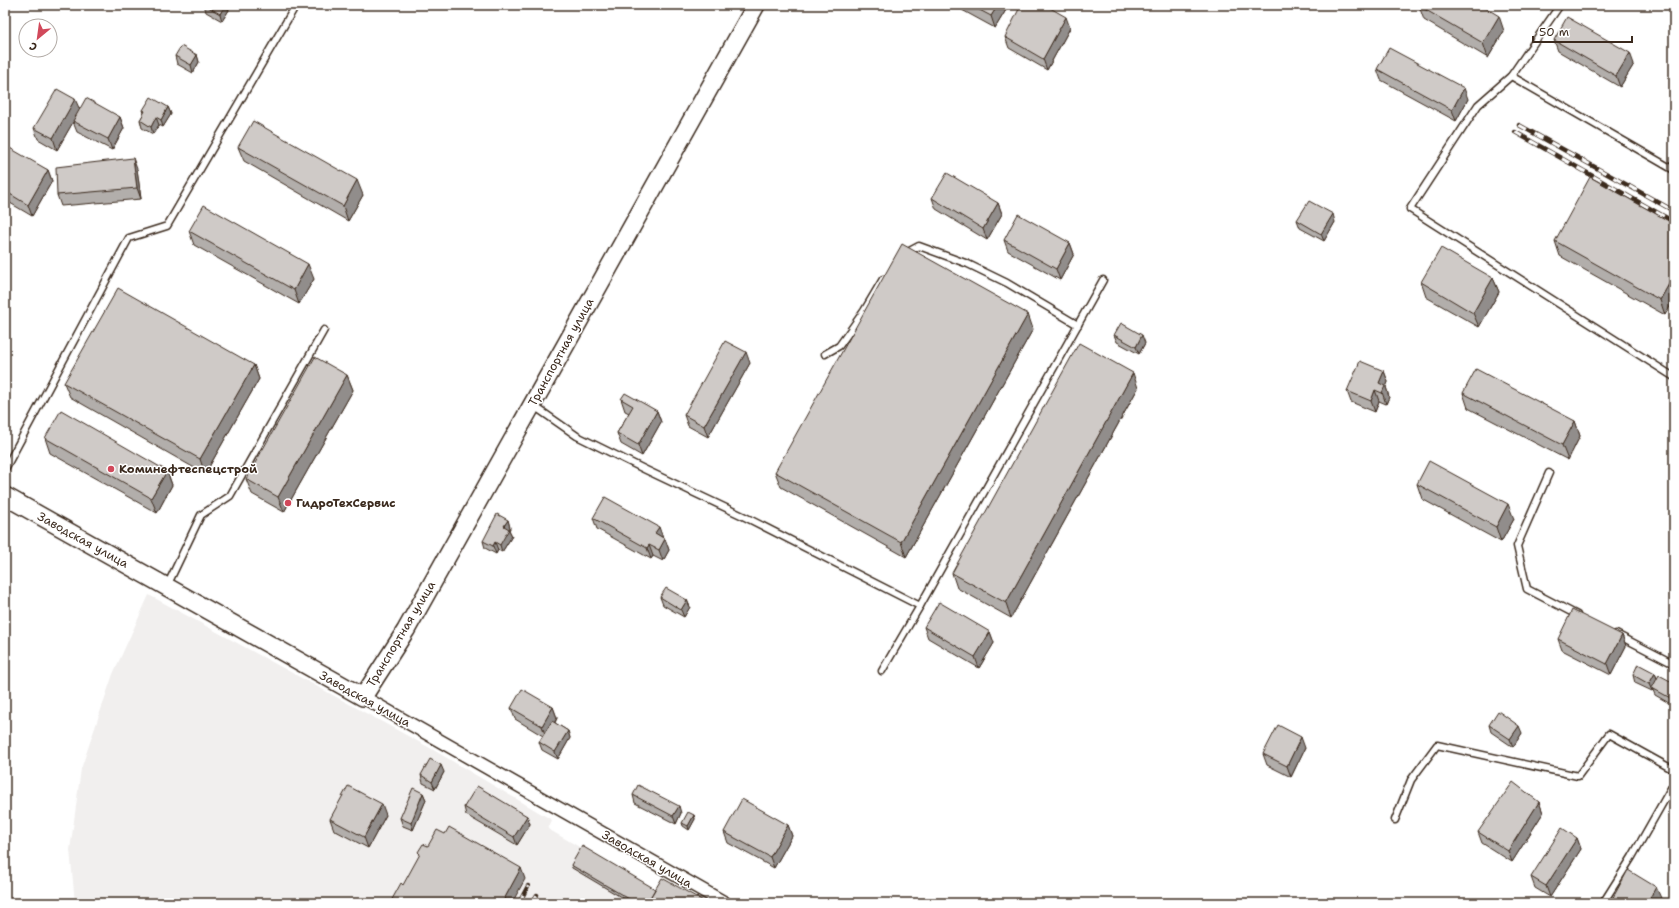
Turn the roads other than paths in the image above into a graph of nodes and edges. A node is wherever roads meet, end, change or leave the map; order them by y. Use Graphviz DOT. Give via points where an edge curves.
graph roads {
  1 [pos="296,5"];
  2 [pos="756,5"];
  3 [pos="1560,5"];
  4 [pos="1511,76"];
  5 [pos="1674,170"];
  6 [pos="900,256"];
  7 [pos="887,273"];
  8 [pos="1103,280"];
  9 [pos="1078,325"];
  10 [pos="324,330"];
  11 [pos="825,354"];
  12 [pos="1674,377"];
  13 [pos="532,405"];
  14 [pos="5,469"];
  15 [pos="1549,473"];
  16 [pos="5,496"];
  17 [pos="167,587"];
  18 [pos="920,606"];
  19 [pos="1583,618"];
  20 [pos="1611,632"];
  21 [pos="1674,664"];
  22 [pos="882,671"];
  23 [pos="363,698"];
  24 [pos="1674,770"];
  25 [pos="1674,783"];
  26 [pos="1395,820"];
  27 [pos="725,903"];
  28 [pos="1603,903"];
  1 -- 14 [label="lane" via="167,226 129,238"];
  2 -- 13 [label="street, Транспортная улица"];
  3 -- 4 [label="lane"];
  4 -- 5 [label="lane"];
  4 -- 12 [label="lane" via="1478,104 1410,209"];
  6 -- 9 [label="lane" via="919,246 968,264 1007,283"];
  7 -- 11 [label="lane" via="840,346"];
  8 -- 9 [label="lane"];
  9 -- 18 [label="lane"];
  10 -- 17 [label="lane" via="230,496 201,515"];
  13 -- 18 [label="lane" via="577,436 743,516"];
  13 -- 23 [label="street, Транспортная улица" via="406,630"];
  15 -- 19 [label="lane" via="1517,546 1527,589"];
  16 -- 17 [label="street, Заводская улица"];
  17 -- 23 [label="street, Заводская улица"];
  18 -- 22 [label="lane"];
  20 -- 21 [label="lane"];
  23 -- 27 [label="street, Заводская улица"];
  24 -- 26 [label="lane" via="1609,734 1578,776 1437,745 1410,780"];
  25 -- 28 [label="lane"];
}
